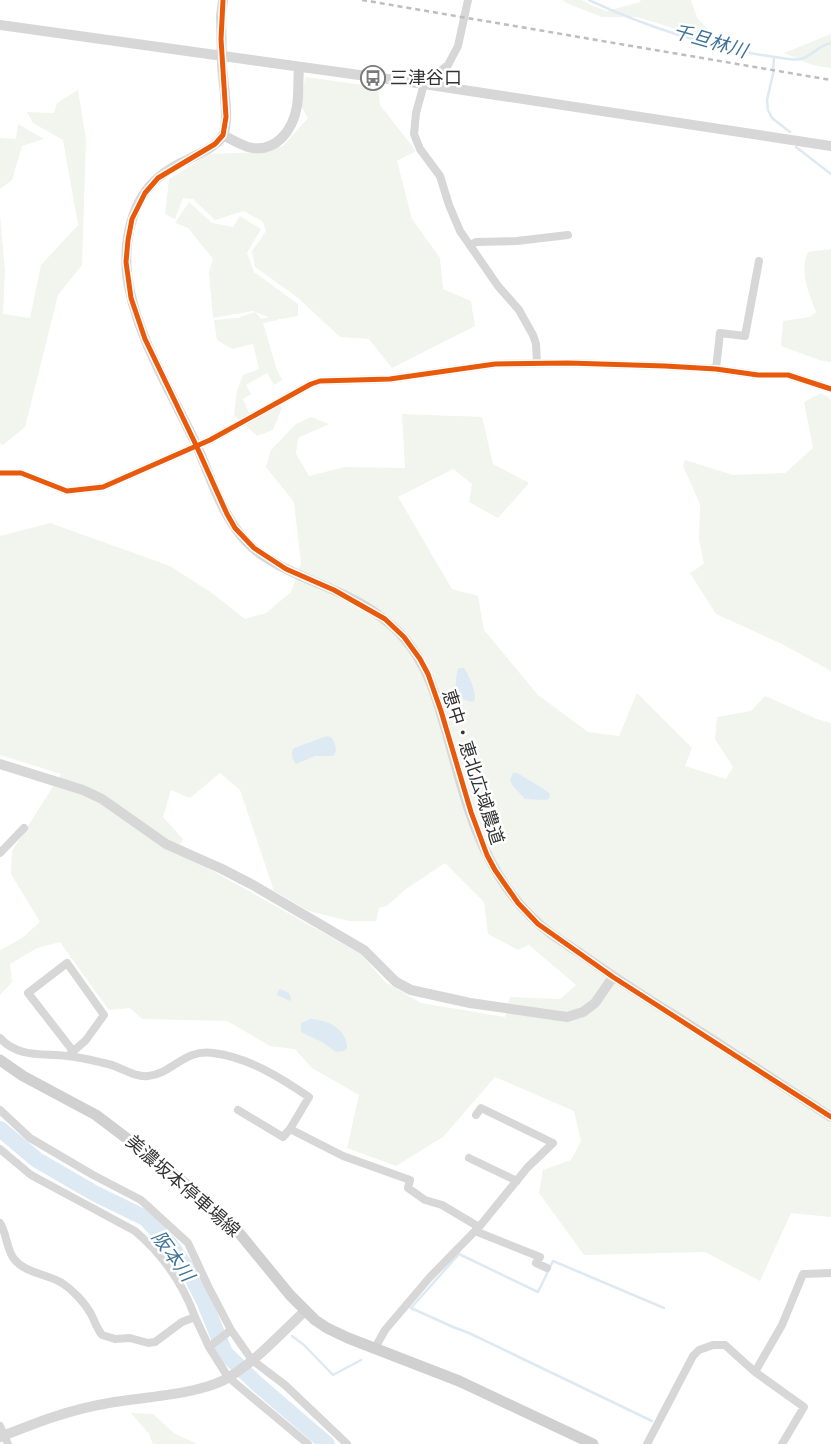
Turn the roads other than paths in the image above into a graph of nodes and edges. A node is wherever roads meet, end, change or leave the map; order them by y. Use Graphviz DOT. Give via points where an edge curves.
graph roads {
  1 [pos="223,0"];
  2 [pos="468,0"];
  3 [pos="0,25"];
  4 [pos="299,67"];
  5 [pos="424,84"];
  6 [pos="223,135"];
  7 [pos="831,146"];
  8 [pos="568,235"];
  9 [pos="470,245"];
  10 [pos="760,261"];
  11 [pos="537,363"];
  12 [pos="716,369"];
  13 [pos="831,389"];
  14 [pos="196,445"];
  15 [pos="0,473"];
  16 [pos="0,764"];
  17 [pos="24,828"];
  18 [pos="0,853"];
  19 [pos="613,977"];
  20 [pos="0,1038"];
  21 [pos="70,1053"];
  22 [pos="0,1060"];
  23 [pos="0,1110"];
  24 [pos="238,1110"];
  25 [pos="476,1115"];
  26 [pos="831,1117"];
  27 [pos="290,1129"];
  28 [pos="0,1149"];
  29 [pos="469,1158"];
  30 [pos="517,1181"];
  31 [pos="0,1223"];
  32 [pos="477,1229"];
  33 [pos="547,1268"];
  34 [pos="831,1273"];
  35 [pos="305,1311"];
  36 [pos="195,1317"];
  37 [pos="231,1330"];
  38 [pos="209,1347"];
  39 [pos="374,1348"];
  40 [pos="251,1361"];
  41 [pos="755,1372"];
  42 [pos="230,1376"];
  43 [pos="3,1436"];
  44 [pos="308,1444"];
  45 [pos="347,1444"];
  46 [pos="593,1444"];
  47 [pos="647,1444"];
  48 [pos="782,1444"];
  1 -- 6 [label="street, bridge" via="222,65 226,117"];
  2 -- 5 [label="street" via="458,46 448,65"];
  3 -- 4 [label="street"];
  4 -- 5 [label="street"];
  4 -- 6 [label="street" via="294,120 283,138 268,146 250,147"];
  5 -- 7 [label="street"];
  5 -- 9 [label="street" via="414,134 420,149 440,176 460,232"];
  6 -- 14 [label="street, 恵中・恵北広域農道" via="215,144 167,171 150,186 136,210 128,240 127,274 135,310 145,339"];
  8 -- 9 [label="street"];
  9 -- 11 [label="street" via="533,334"];
  10 -- 12 [label="street" via="745,336 720,333"];
  11 -- 12 [label="street"];
  11 -- 14 [label="street" via="494,364 390,379 320,381"];
  12 -- 13 [label="street" via="788,375"];
  14 -- 15 [label="street" via="118,482 85,490 67,491 21,472"];
  14 -- 19 [label="street, 恵中・恵北広域農道" via="227,514 254,548 286,569 334,590 386,619 404,638 428,674 471,812 495,870 518,903 538,924"];
  16 -- 19 [label="street" via="102,799 166,844 253,885 364,950 396,982 411,990 470,1003 567,1017 595,1004"];
  17 -- 18 [label="street"];
  19 -- 26 [label="street, 恵中・恵北広域農道"];
  20 -- 21 [label="street" via="23,1053"];
  21 -- 21 [label="street" via="86,1040 104,1015 67,963 28,993"];
  21 -- 27 [label="street" via="145,1077 160,1074 177,1062 202,1052 226,1055 266,1072 309,1097"];
  22 -- 35 [label="main road, 美濃坂本停車場線" via="22,1076 96,1115 171,1172 231,1223"];
  23 -- 37 [label="street" via="30,1138 141,1200 188,1243"];
  24 -- 27 [label="street" via="283,1137"];
  25 -- 30 [label="street" via="481,1108 554,1143"];
  27 -- 32 [label="street" via="343,1156 410,1180 408,1188 425,1200 442,1205"];
  28 -- 36 [label="street" via="31,1174 135,1231 149,1243 170,1269"];
  29 -- 30 [label="street"];
  30 -- 32 [label="street"];
  31 -- 36 [label="street" via="9,1250 19,1265 54,1279 71,1290 90,1313 102,1335 155,1342 182,1322"];
  32 -- 33 [label="street" via="540,1257 536,1263"];
  32 -- 39 [label="street" via="430,1277"];
  34 -- 41 [label="street" via="803,1274 782,1325"];
  35 -- 39 [label="main road, 美濃坂本停車場線" via="335,1332"];
  35 -- 40 [label="street"];
  36 -- 38 [label="street"];
  37 -- 38 [label="street"];
  37 -- 40 [label="street"];
  38 -- 42 [label="street"];
  39 -- 46 [label="main road, 美濃坂本停車場線" via="460,1381"];
  40 -- 42 [label="street"];
  40 -- 45 [label="street" via="285,1385"];
  41 -- 47 [label="street" via="725,1346 713,1345 699,1350"];
  41 -- 48 [label="street" via="804,1407"];
  42 -- 43 [label="street" via="208,1386 62,1413"];
  42 -- 44 [label="street"];
}
